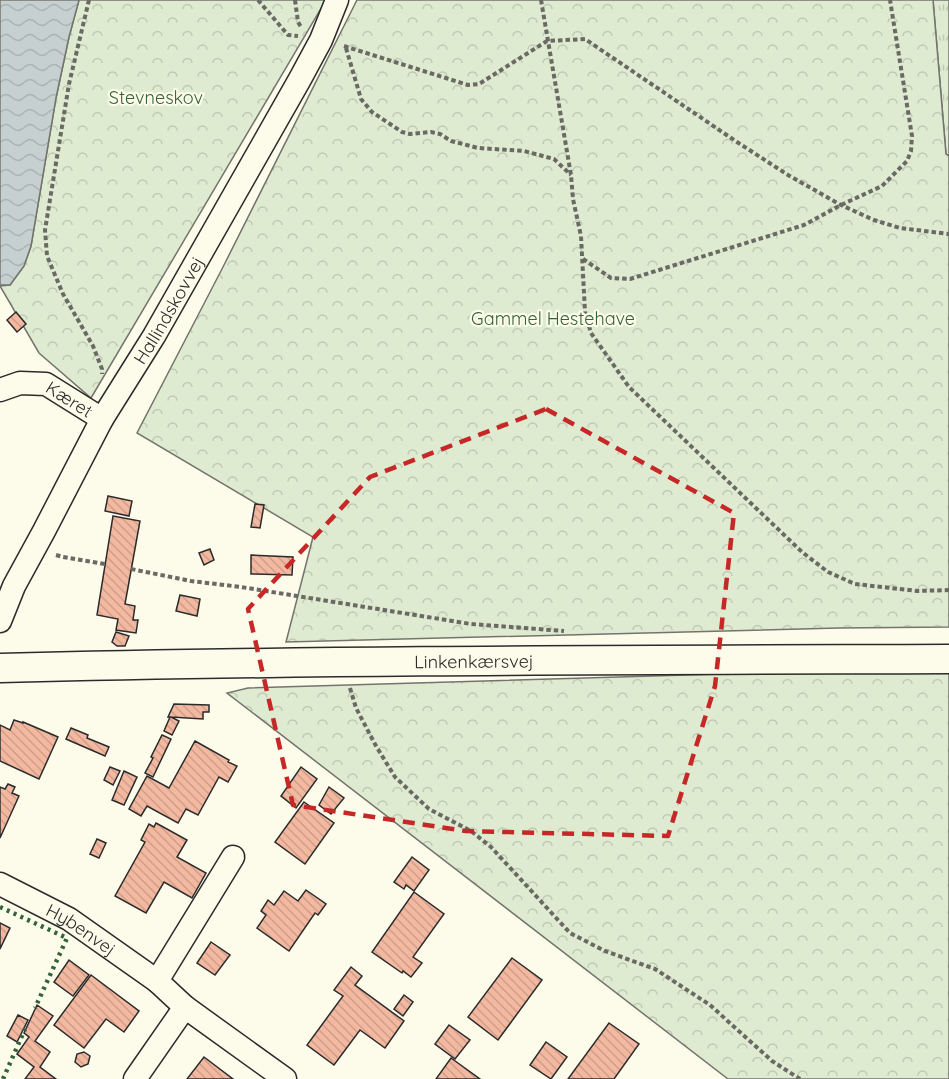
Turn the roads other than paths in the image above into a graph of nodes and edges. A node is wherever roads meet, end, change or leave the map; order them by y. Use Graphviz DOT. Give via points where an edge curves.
graph roads {
  1 [pos="337,0"];
  2 [pos="0,390"];
  3 [pos="95,414"];
  4 [pos="0,621"];
  5 [pos="949,659"];
  6 [pos="0,669"];
  7 [pos="233,857"];
  8 [pos="0,884"];
  9 [pos="157,981"];
  10 [pos="185,1007"];
  11 [pos="135,1079"];
  12 [pos="285,1079"];
  1 -- 3 [label="street, Hallindskovvej" via="321,40 154,336"];
  2 -- 3 [label="street, Kæret" via="20,383 46,384"];
  3 -- 4 [label="street, Hallindskovvej"];
  5 -- 6 [label="street, Linkenkærsvej" via="215,663"];
  7 -- 9 [label="street"];
  8 -- 9 [label="street, Hybenvej" via="69,919"];
  9 -- 10 [label="street, Hybenvej"];
  10 -- 11 [label="street"];
  10 -- 12 [label="street, Hybenvej"];
}
